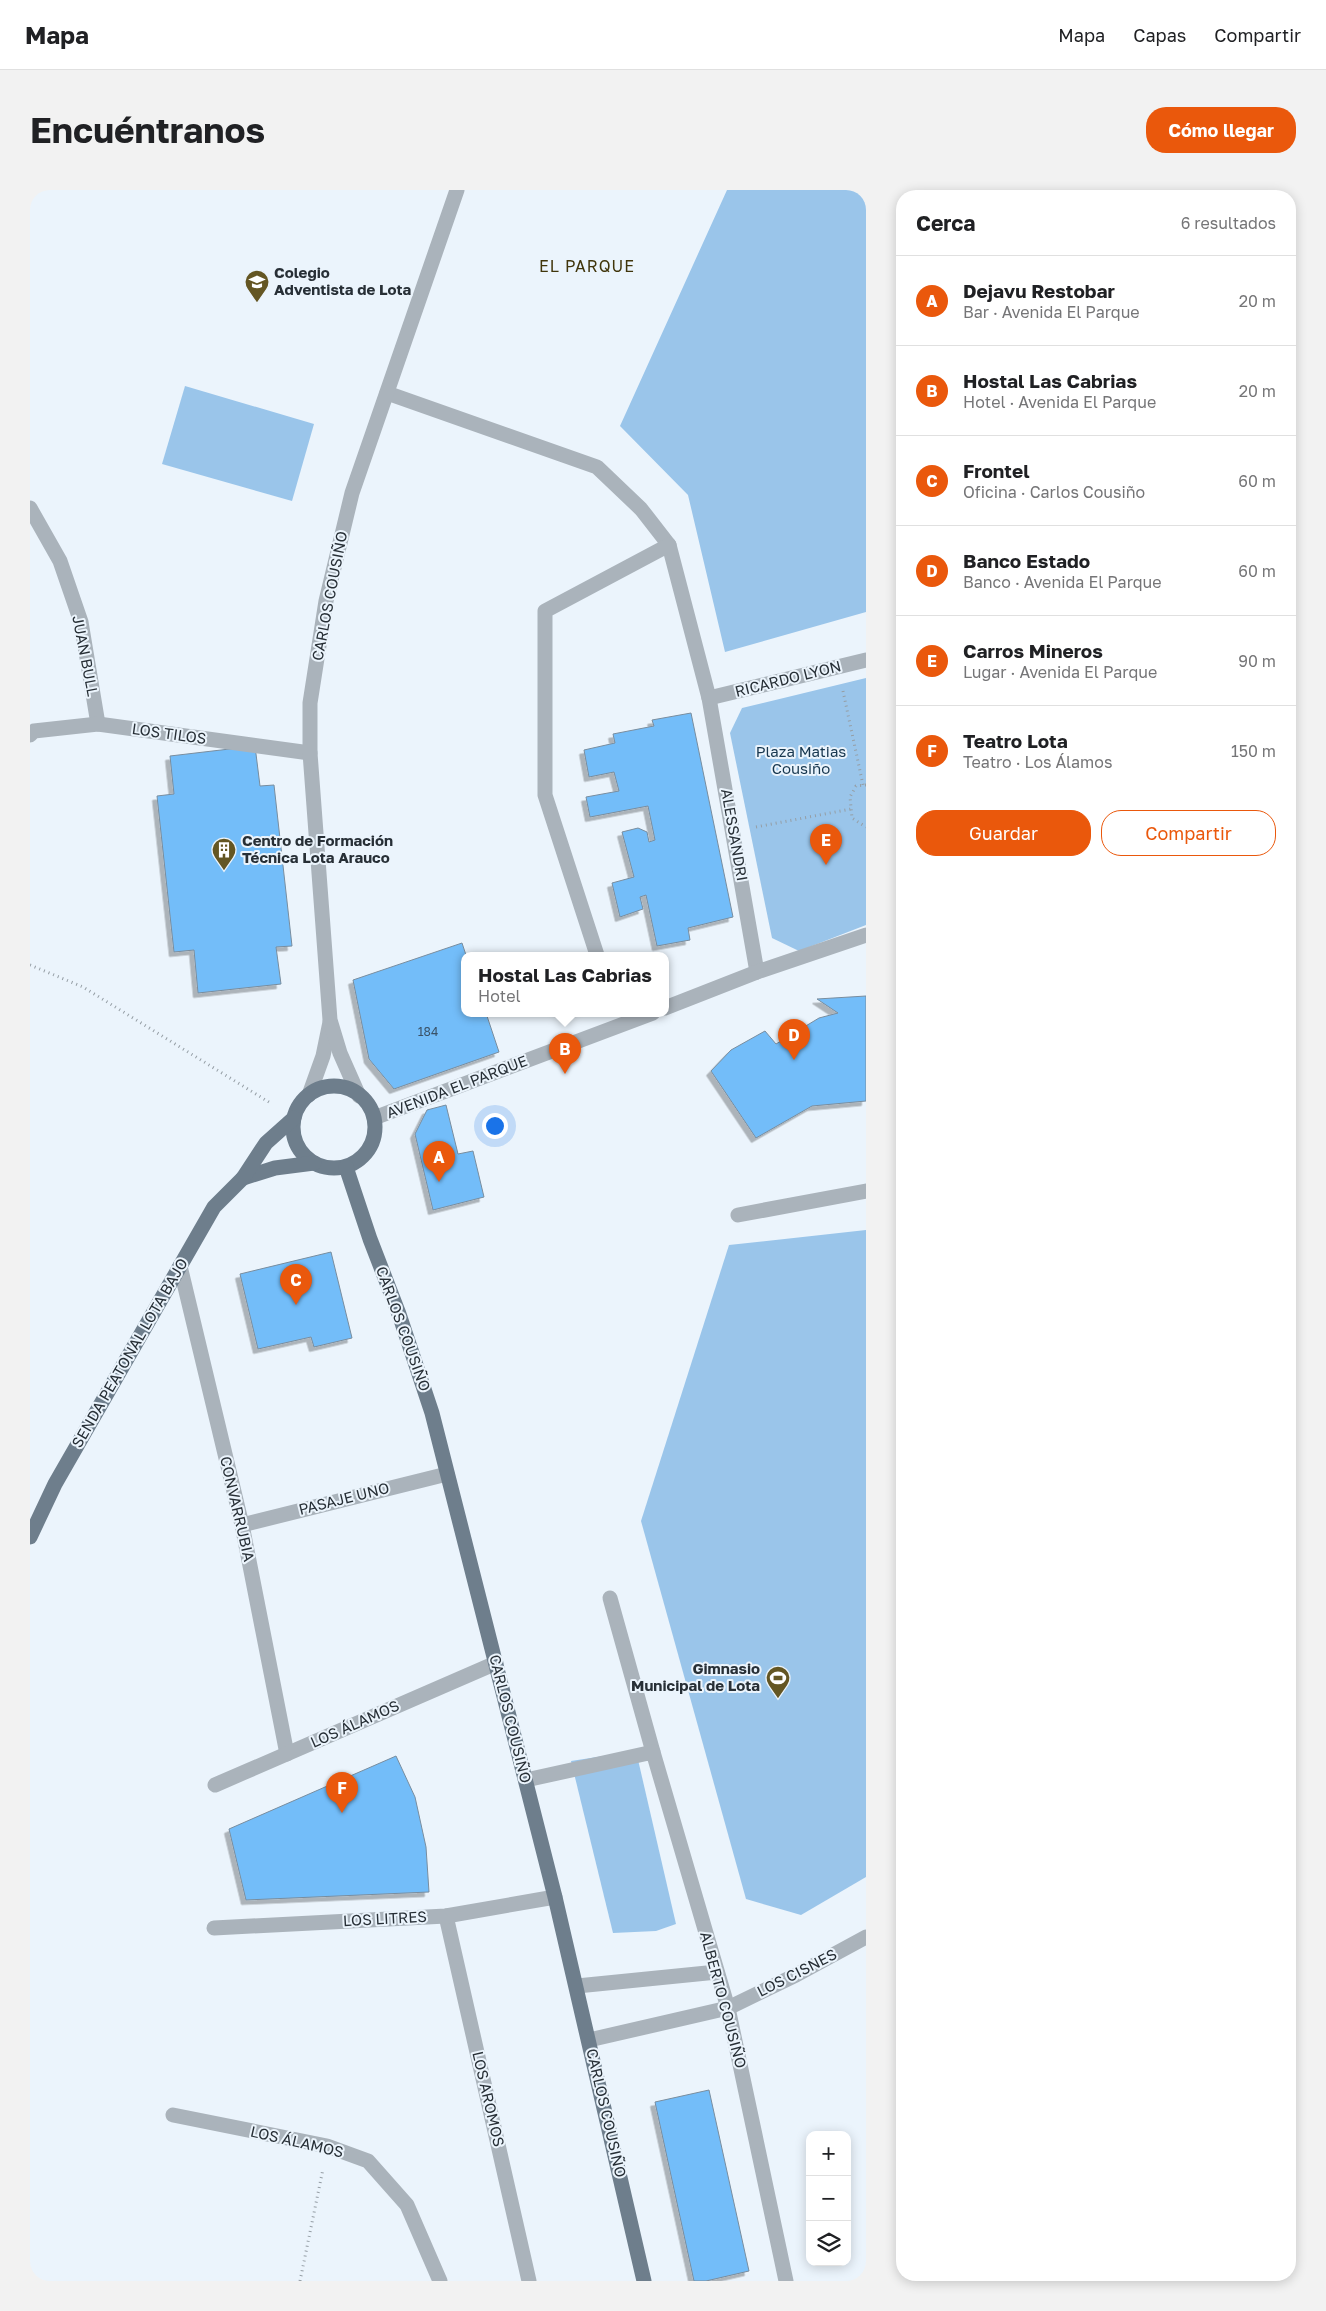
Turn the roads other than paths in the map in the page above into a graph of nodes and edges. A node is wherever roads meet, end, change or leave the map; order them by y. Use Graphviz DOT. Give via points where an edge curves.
graph roads {
  1 [pos="457,190"];
  2 [pos="387,392"];
  3 [pos="30,508"];
  4 [pos="670,545"];
  5 [pos="866,660"];
  6 [pos="709,698"];
  7 [pos="98,724"];
  8 [pos="30,735"];
  9 [pos="310,754"];
  10 [pos="866,935"];
  11 [pos="595,952"];
  12 [pos="757,972"];
  13 [pos="669,1006"];
  14 [pos="617,1019"];
  15 [pos="330,1020"];
  16 [pos="309,1095"];
  17 [pos="359,1096"];
  18 [pos="294,1118"];
  19 [pos="374,1118"];
  20 [pos="314,1164"];
  21 [pos="346,1166"];
  22 [pos="243,1178"];
  23 [pos="866,1191"];
  24 [pos="738,1215"];
  25 [pos="180,1266"];
  26 [pos="447,1474"];
  27 [pos="242,1525"];
  28 [pos="30,1537"];
  29 [pos="610,1598"];
  30 [pos="496,1663"];
  31 [pos="653,1752"];
  32 [pos="287,1754"];
  33 [pos="526,1780"];
  34 [pos="215,1785"];
  35 [pos="555,1897"];
  36 [pos="446,1916"];
  37 [pos="214,1928"];
  38 [pos="866,1936"];
  39 [pos="717,1972"];
  40 [pos="577,1986"];
  41 [pos="728,2008"];
  42 [pos="589,2040"];
  43 [pos="173,2115"];
  44 [pos="440,2281"];
  45 [pos="529,2281"];
  46 [pos="644,2281"];
  47 [pos="786,2281"];
  1 -- 2 [label="street, CARLOS COUSIÑO"];
  2 -- 4 [label="street" via="597,467 641,509"];
  2 -- 9 [label="street, CARLOS COUSIÑO" via="352,493 326,601 310,703"];
  3 -- 7 [label="street, JUAN BULL" via="60,561 81,622"];
  4 -- 6 [label="street, ALESSANDRI"];
  4 -- 11 [label="street" via="545,611 545,795"];
  5 -- 6 [label="street, RICARDO LYON"];
  6 -- 12 [label="street, ALESSANDRI"];
  7 -- 8 [label="street, LOS TILOS" via="34,730"];
  7 -- 9 [label="street, LOS TILOS"];
  9 -- 15 [label="street, CARLOS COUSIÑO"];
  10 -- 12 [label="street"];
  12 -- 13 [label="street"];
  14 -- 19 [label="street, AVENIDA EL PARQUE"];
  15 -- 16 [label="street, CARLOS COUSIÑO" via="323,1056"];
  15 -- 17 [label="street, CARLOS COUSIÑO"];
  16 -- 17 [label="main road" via="334,1087"];
  16 -- 18 [label="main road" via="302,1101"];
  17 -- 19 [label="main road"];
  18 -- 20 [label="main road" via="294,1139"];
  18 -- 22 [label="main road, SENDA PEATONAL LOTA BAJO" via="266,1143"];
  19 -- 21 [label="main road" via="369,1148 359,1160"];
  20 -- 21 [label="main road"];
  20 -- 22 [label="main road, SENDA PEATONAL LOTA BAJO" via="275,1168"];
  21 -- 26 [label="main road, CARLOS COUSIÑO" via="420,1374"];
  22 -- 25 [label="main road, SENDA PEATONAL LOTA BAJO" via="214,1208"];
  23 -- 24 [label="street"];
  25 -- 27 [label="street, CONVARRUBIA"];
  25 -- 28 [label="main road, SENDA PEATONAL LOTA BAJO" via="55,1484"];
  26 -- 27 [label="street, PASAJE UNO"];
  26 -- 30 [label="main road, CARLOS COUSIÑO"];
  27 -- 32 [label="street, CONVARRUBIA"];
  29 -- 31 [label="street, ALBERTO COUSIÑO"];
  30 -- 32 [label="street, LOS ÁLAMOS"];
  30 -- 33 [label="main road, CARLOS COUSIÑO"];
  31 -- 33 [label="street"];
  31 -- 39 [label="street, ALBERTO COUSIÑO"];
  32 -- 34 [label="street, LOS ÁLAMOS"];
  33 -- 35 [label="main road, CARLOS COUSIÑO"];
  35 -- 36 [label="street, LOS LITRES"];
  35 -- 40 [label="main road, CARLOS COUSIÑO"];
  36 -- 37 [label="street, LOS LITRES"];
  36 -- 45 [label="street, LOS AROMOS"];
  38 -- 41 [label="street, LOS CISNES"];
  39 -- 40 [label="street"];
  39 -- 41 [label="street, ALBERTO COUSIÑO"];
  40 -- 42 [label="main road, CARLOS COUSIÑO"];
  41 -- 42 [label="street, LOS CISNES"];
  41 -- 47 [label="street, ALBERTO COUSIÑO"];
  42 -- 46 [label="main road, CARLOS COUSIÑO"];
  43 -- 44 [label="street, LOS ÁLAMOS" via="327,2146 368,2161 407,2205"];
}
